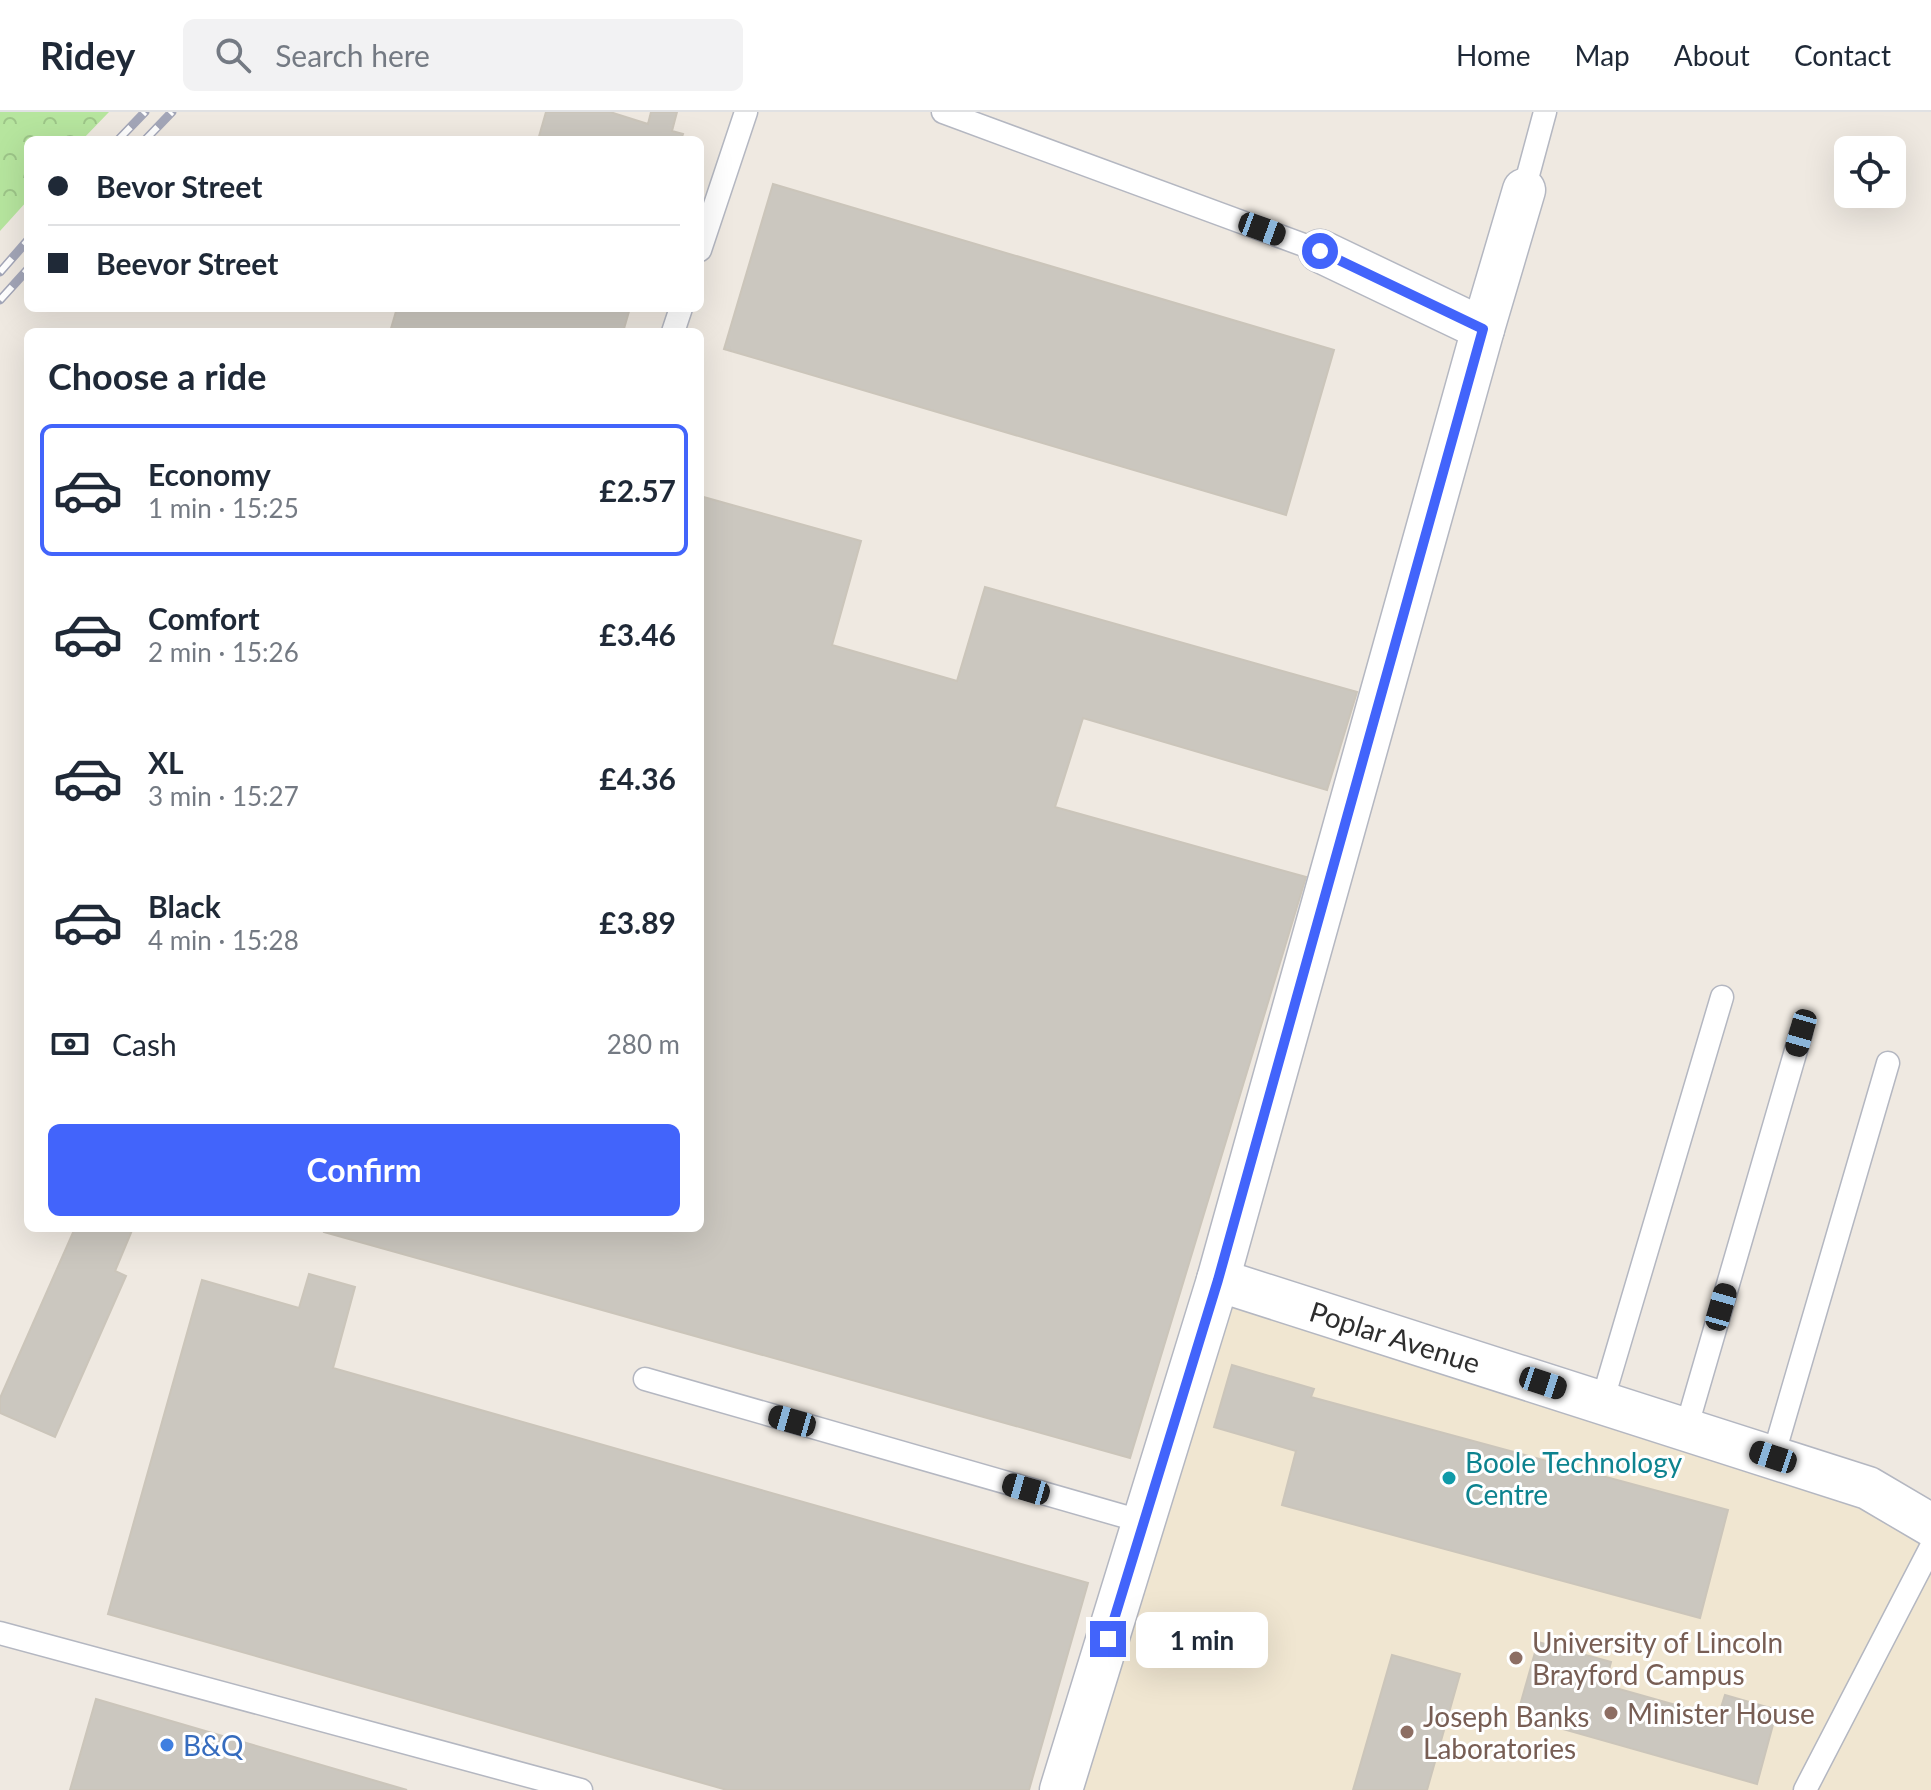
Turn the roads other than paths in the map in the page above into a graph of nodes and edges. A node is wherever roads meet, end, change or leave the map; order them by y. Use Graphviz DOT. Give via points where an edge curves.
graph roads {
  1 [pos="746,112"];
  2 [pos="943,112"];
  3 [pos="1545,112"];
  4 [pos="1524,190"];
  5 [pos="704,238"];
  6 [pos="1320,251"];
  7 [pos="1483,329"];
  8 [pos="1722,997"];
  9 [pos="1801,1033"];
  10 [pos="1888,1063"];
  11 [pos="1218,1280"];
  12 [pos="645,1379"];
  13 [pos="1602,1402"];
  14 [pos="1686,1429"];
  15 [pos="1773,1457"];
  16 [pos="1144,1522"];
  17 [pos="1931,1525"];
  18 [pos="1931,1547"];
  19 [pos="0,1633"];
  20 [pos="581,1790"];
  21 [pos="1061,1790"];
  22 [pos="1805,1790"];
  1 -- 5 [label="lane"];
  2 -- 6 [label="lane"];
  3 -- 4 [label="lane"];
  4 -- 7 [label="street"];
  6 -- 7 [label="street"];
  7 -- 11 [label="street"];
  8 -- 13 [label="lane"];
  9 -- 14 [label="lane"];
  10 -- 15 [label="lane"];
  11 -- 13 [label="street, Poplar Avenue"];
  11 -- 16 [label="street"];
  12 -- 16 [label="lane"];
  13 -- 14 [label="street, Poplar Avenue"];
  14 -- 15 [label="street, Poplar Avenue"];
  15 -- 17 [label="street, Poplar Avenue" via="1868,1488"];
  16 -- 21 [label="street"];
  18 -- 22 [label="lane"];
  19 -- 20 [label="lane"];
}
